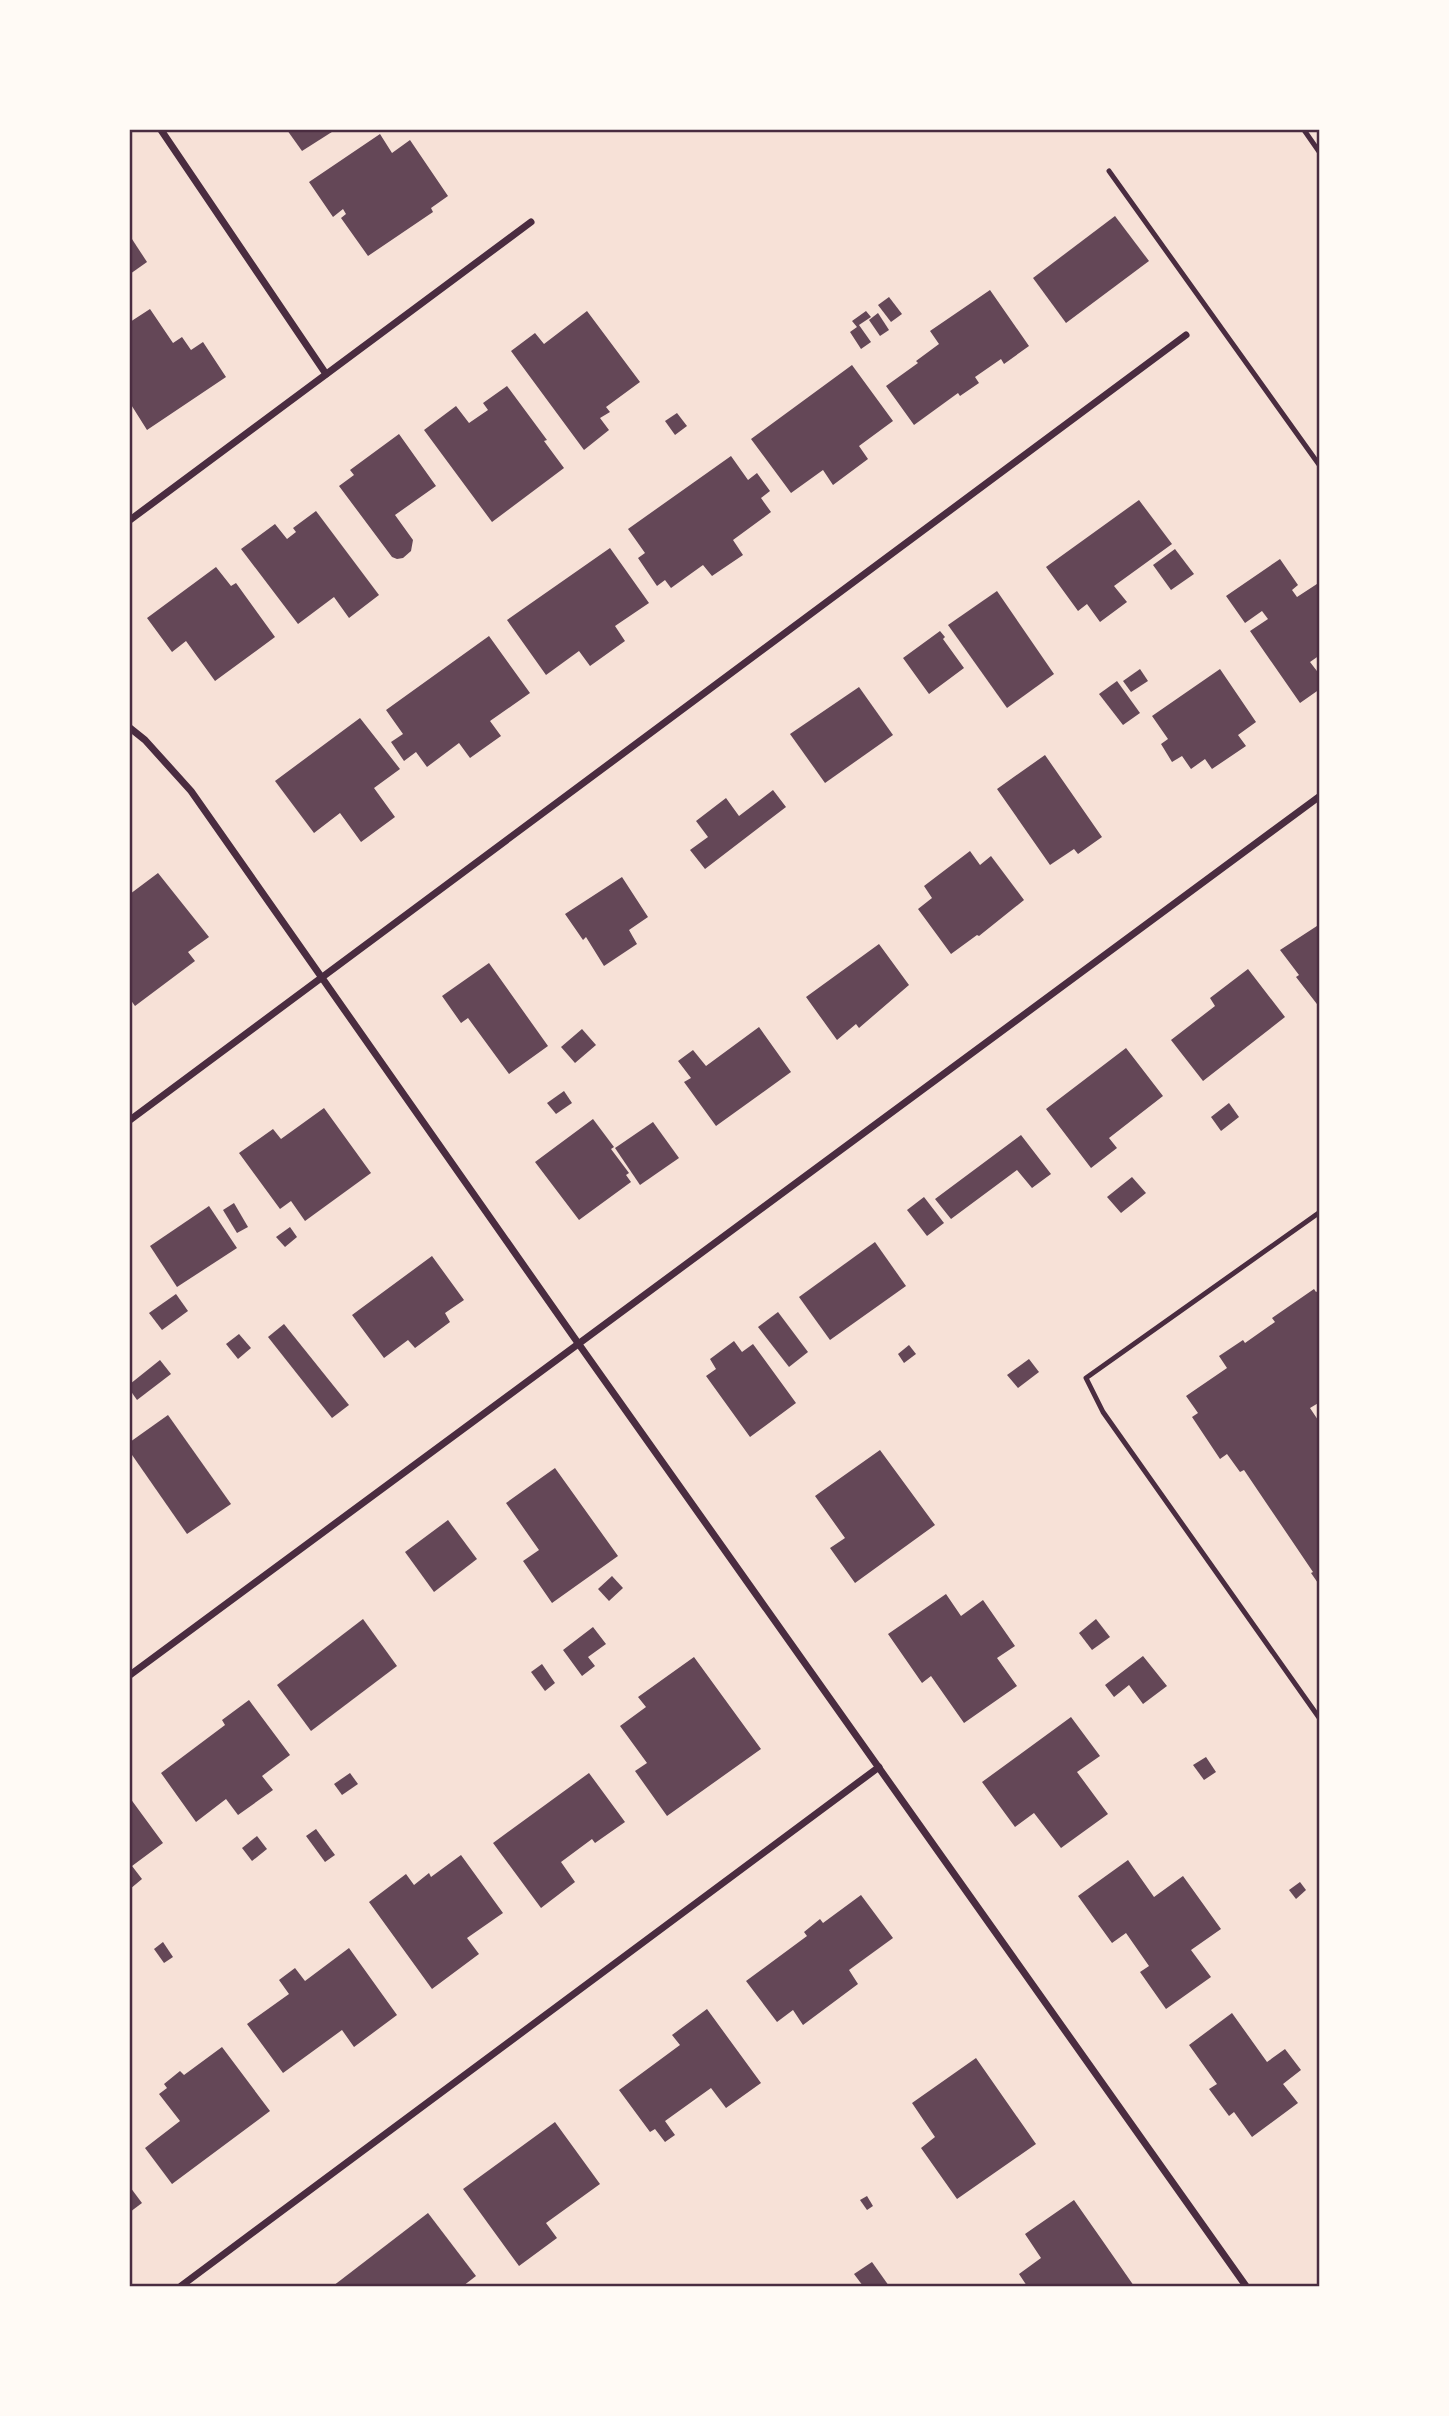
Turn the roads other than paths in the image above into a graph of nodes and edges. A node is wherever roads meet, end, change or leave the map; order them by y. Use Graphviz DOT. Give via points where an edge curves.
graph roads {
  1 [pos="161,130"];
  2 [pos="1304,130"];
  3 [pos="1320,153"];
  4 [pos="1109,171"];
  5 [pos="531,222"];
  6 [pos="1186,335"];
  7 [pos="326,374"];
  8 [pos="1320,466"];
  9 [pos="130,520"];
  10 [pos="130,728"];
  11 [pos="1320,796"];
  12 [pos="323,976"];
  13 [pos="130,1120"];
  14 [pos="1320,1212"];
  15 [pos="578,1343"];
  16 [pos="130,1675"];
  17 [pos="1320,1719"];
  18 [pos="880,1767"];
  19 [pos="181,2287"];
  20 [pos="1246,2287"];
  1 -- 7 [label="street"];
  2 -- 3 [label="lane"];
  4 -- 8 [label="lane"];
  5 -- 7 [label="street"];
  6 -- 12 [label="street"];
  7 -- 9 [label="street"];
  10 -- 12 [label="street" via="191,791"];
  11 -- 15 [label="street"];
  12 -- 13 [label="street"];
  12 -- 15 [label="street"];
  14 -- 17 [label="lane" via="1086,1378 1103,1412"];
  15 -- 16 [label="street"];
  15 -- 18 [label="street"];
  18 -- 19 [label="street"];
  18 -- 20 [label="street"];
}
